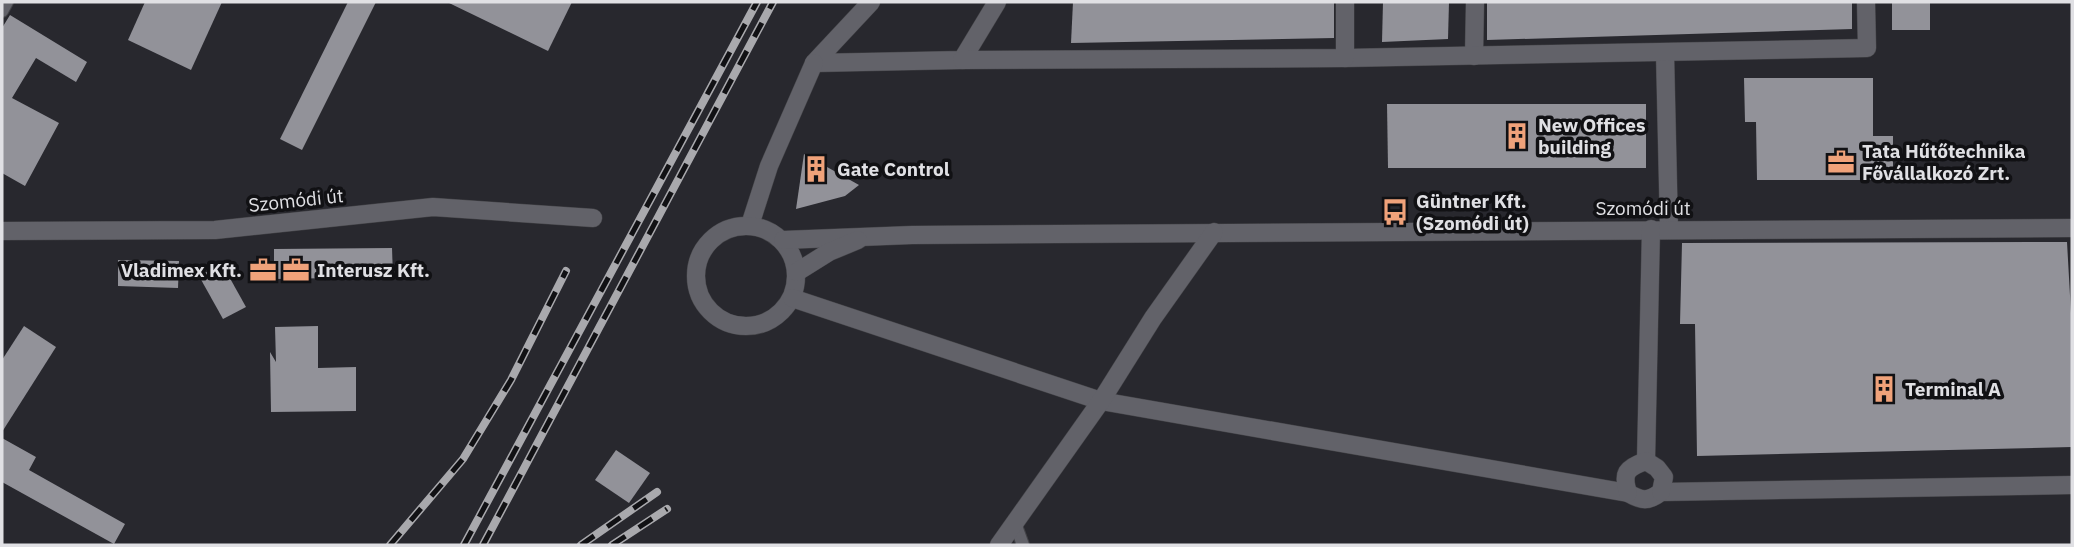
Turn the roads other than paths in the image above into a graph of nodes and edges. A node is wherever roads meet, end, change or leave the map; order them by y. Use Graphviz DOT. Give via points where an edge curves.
graph roads {
  1 [pos="7,2"];
  2 [pos="871,2"];
  3 [pos="997,2"];
  4 [pos="1345,2"];
  5 [pos="1475,2"];
  6 [pos="1867,2"];
  7 [pos="2,11"];
  8 [pos="1665,52"];
  9 [pos="1474,56"];
  10 [pos="1345,58"];
  11 [pos="962,60"];
  12 [pos="814,63"];
  13 [pos="593,218"];
  14 [pos="750,225"];
  15 [pos="2072,228"];
  16 [pos="1660,229"];
  17 [pos="2,231"];
  18 [pos="1214,232"];
  19 [pos="868,236"];
  20 [pos="783,240"];
  21 [pos="797,272"];
  22 [pos="793,298"];
  23 [pos="1101,401"];
  24 [pos="1646,461"];
  25 [pos="2072,485"];
  26 [pos="1661,492"];
  27 [pos="1628,493"];
  28 [pos="1015,523"];
  29 [pos="1001,542"];
  30 [pos="1023,545"];
  1 -- 7 [label="lane"];
  2 -- 12 [label="street"];
  3 -- 11 [label="street"];
  4 -- 10 [label="street"];
  5 -- 9 [label="street"];
  6 -- 8 [label="street" via="1867,48"];
  8 -- 9 [label="street"];
  8 -- 16 [label="street"];
  9 -- 10 [label="street"];
  10 -- 11 [label="street"];
  11 -- 12 [label="street"];
  12 -- 14 [label="street" via="765,177"];
  13 -- 17 [label="street, Szomódi út" via="433,207 215,230"];
  14 -- 20 [label="street"];
  14 -- 22 [label="street" via="727,230 707,243 695,273 704,304 734,325 756,326 776,317"];
  15 -- 16 [label="street, Szomódi út"];
  16 -- 18 [label="street, Szomódi út"];
  16 -- 24 [label="street"];
  18 -- 19 [label="street, Szomódi út"];
  18 -- 23 [label="street"];
  19 -- 20 [label="street, Szomódi út"];
  19 -- 21 [label="street"];
  20 -- 21 [label="street"];
  21 -- 22 [label="street"];
  22 -- 23 [label="street"];
  23 -- 27 [label="street"];
  23 -- 28 [label="street"];
  24 -- 26 [label="street" via="1664,477"];
  24 -- 27 [label="street" via="1627,472"];
  25 -- 26 [label="street"];
  26 -- 27 [label="street" via="1641,501"];
  28 -- 29 [label="street"];
  28 -- 30 [label="lane"];
  29 -- 30 [label="lane"];
}
